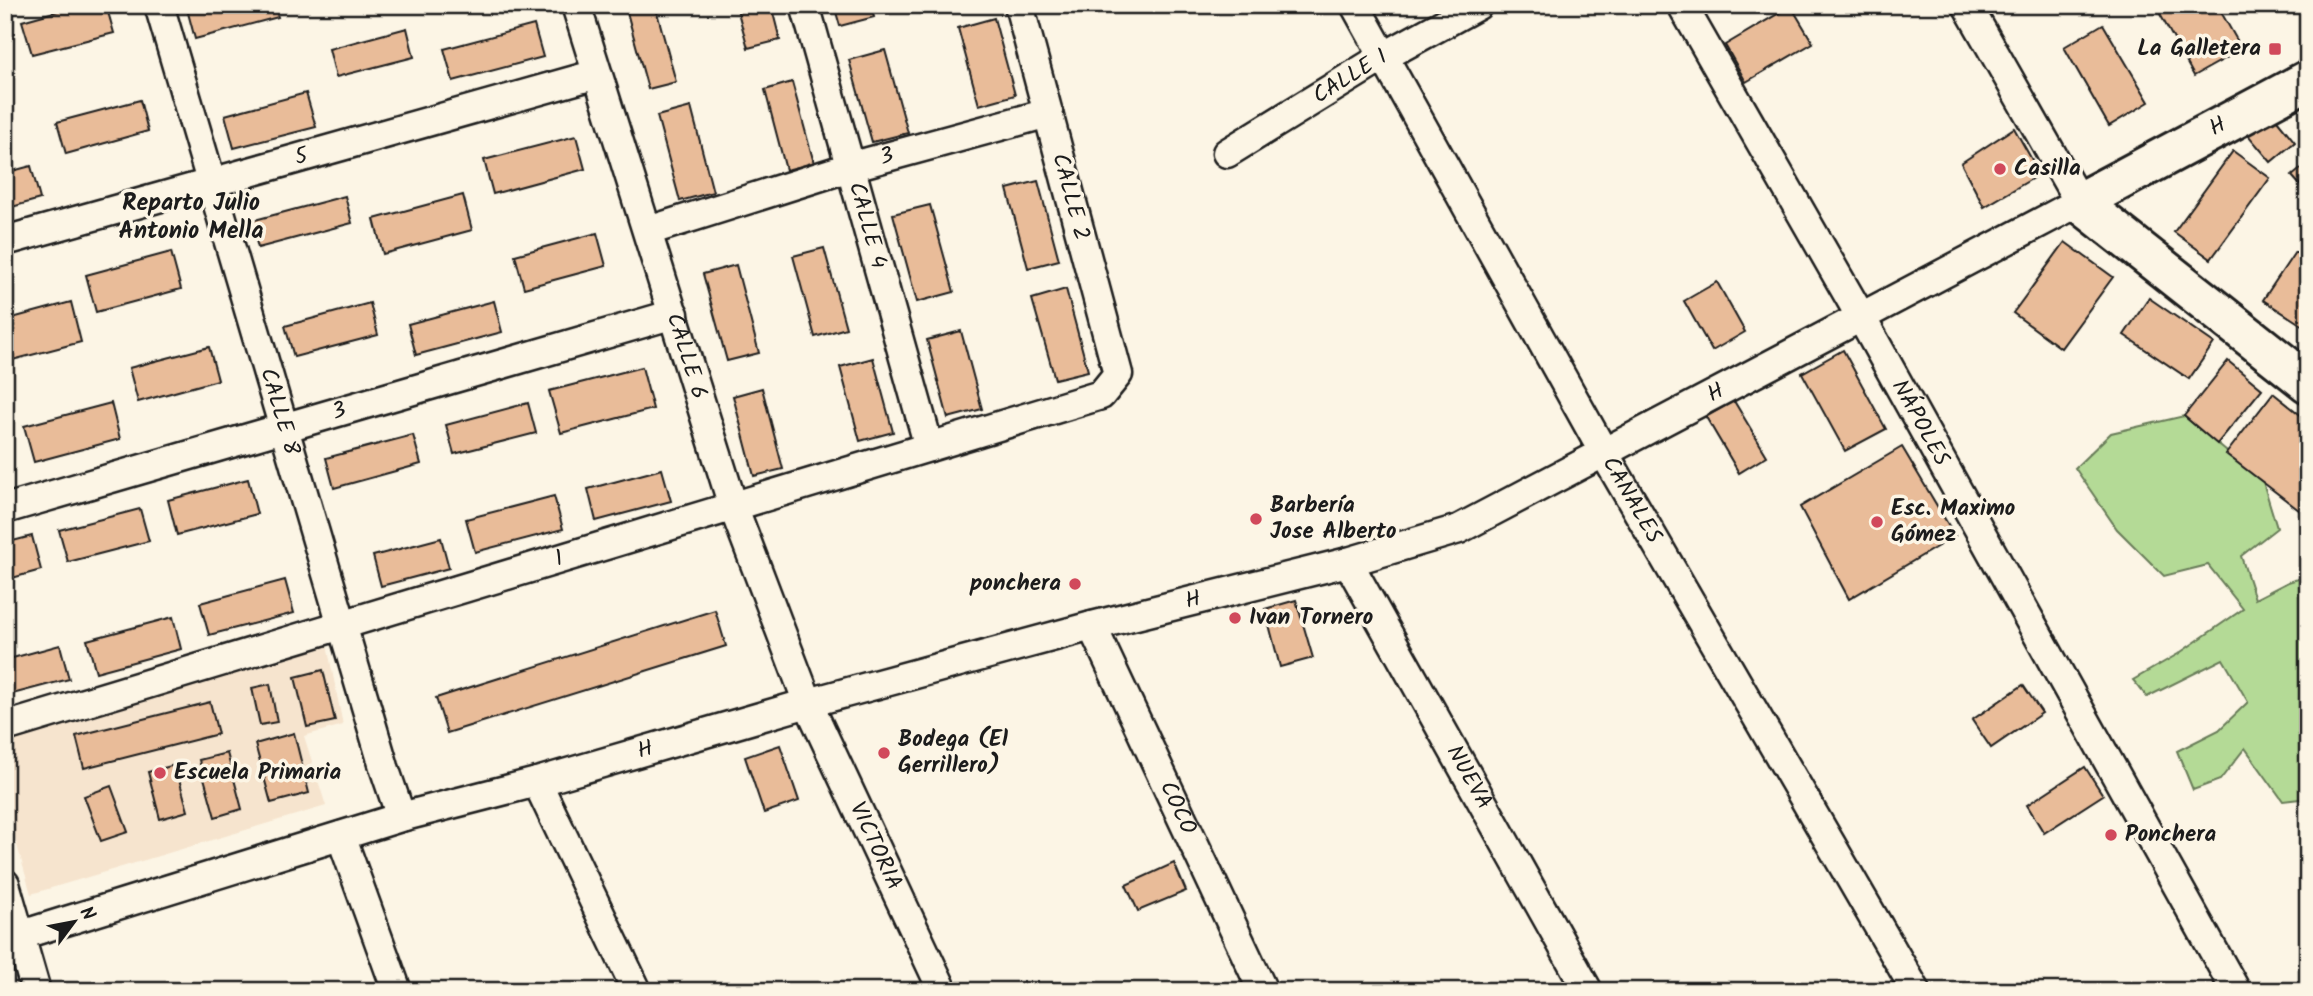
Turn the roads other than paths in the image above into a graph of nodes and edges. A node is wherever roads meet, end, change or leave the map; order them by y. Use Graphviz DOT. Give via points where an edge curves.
graph roads {
  1 [pos="159,5"];
  2 [pos="576,5"];
  3 [pos="805,5"];
  4 [pos="1018,5"];
  5 [pos="1354,5"];
  6 [pos="1478,5"];
  7 [pos="1682,5"];
  8 [pos="1966,5"];
  9 [pos="1383,57"];
  10 [pos="597,74"];
  11 [pos="2308,80"];
  12 [pos="1048,113"];
  13 [pos="1227,153"];
  14 [pos="850,167"];
  15 [pos="212,182"];
  16 [pos="2079,202"];
  17 [pos="648,232"];
  18 [pos="5,241"];
  19 [pos="674,314"];
  20 [pos="1861,317"];
  21 [pos="2308,383"];
  22 [pos="1110,387"];
  23 [pos="284,428"];
  24 [pos="929,447"];
  25 [pos="1604,453"];
  26 [pos="733,506"];
  27 [pos="5,509"];
  28 [pos="1348,562"];
  29 [pos="342,625"];
  30 [pos="1092,626"];
  31 [pos="808,703"];
  32 [pos="5,727"];
  33 [pos="537,782"];
  34 [pos="401,817"];
  35 [pos="341,836"];
  36 [pos="5,884"];
  37 [pos="13,937"];
  38 [pos="36,991"];
  39 [pos="397,991"];
  40 [pos="637,991"];
  41 [pos="943,991"];
  42 [pos="1263,991"];
  43 [pos="1588,991"];
  44 [pos="1916,991"];
  45 [pos="2236,991"];
  1 -- 15 [label="street, CALLE 8"];
  2 -- 10 [label="street, CALLE 6"];
  3 -- 14 [label="street, CALLE 4"];
  4 -- 12 [label="street, CALLE 2"];
  5 -- 9 [label="street, CANALES"];
  6 -- 9 [label="street, CALLE I"];
  7 -- 20 [label="street, NÁPOLES"];
  8 -- 16 [label="street"];
  9 -- 13 [label="street, CALLE I"];
  9 -- 25 [label="street, CANALES"];
  10 -- 15 [label="street, 5"];
  10 -- 17 [label="street, CALLE 6"];
  11 -- 16 [label="main road, H"];
  12 -- 14 [label="street, 3"];
  12 -- 22 [label="street, CALLE 2" via="1118,374"];
  14 -- 17 [label="street, 3"];
  14 -- 24 [label="street, CALLE 4"];
  15 -- 18 [label="street, 5"];
  15 -- 23 [label="street, CALLE 8"];
  16 -- 20 [label="street, H"];
  16 -- 21 [label="main road"];
  17 -- 19 [label="street, CALLE 6"];
  19 -- 23 [label="street, 3"];
  19 -- 26 [label="street, CALLE 6"];
  20 -- 25 [label="street, H"];
  20 -- 45 [label="street, NÁPOLES"];
  22 -- 24 [label="street, 1" via="1101,395"];
  23 -- 27 [label="street, 3"];
  23 -- 29 [label="street, CALLE 8"];
  24 -- 26 [label="street, 1"];
  25 -- 28 [label="street, H" via="1459,529"];
  25 -- 44 [label="street, CANALES"];
  26 -- 29 [label="street, 1"];
  26 -- 31 [label="street, CALLE 6"];
  28 -- 30 [label="street, H"];
  28 -- 43 [label="street, NUEVA"];
  29 -- 32 [label="street, 1"];
  29 -- 34 [label="street, CALLE 8"];
  30 -- 31 [label="street, H"];
  30 -- 42 [label="street, COCO"];
  31 -- 33 [label="street, H"];
  31 -- 41 [label="street, VICTORIA"];
  33 -- 34 [label="street, H"];
  33 -- 40 [label="street"];
  34 -- 35 [label="street, H"];
  35 -- 37 [label="street, H"];
  35 -- 39 [label="street"];
  36 -- 37 [label="street"];
  37 -- 38 [label="street"];
}
